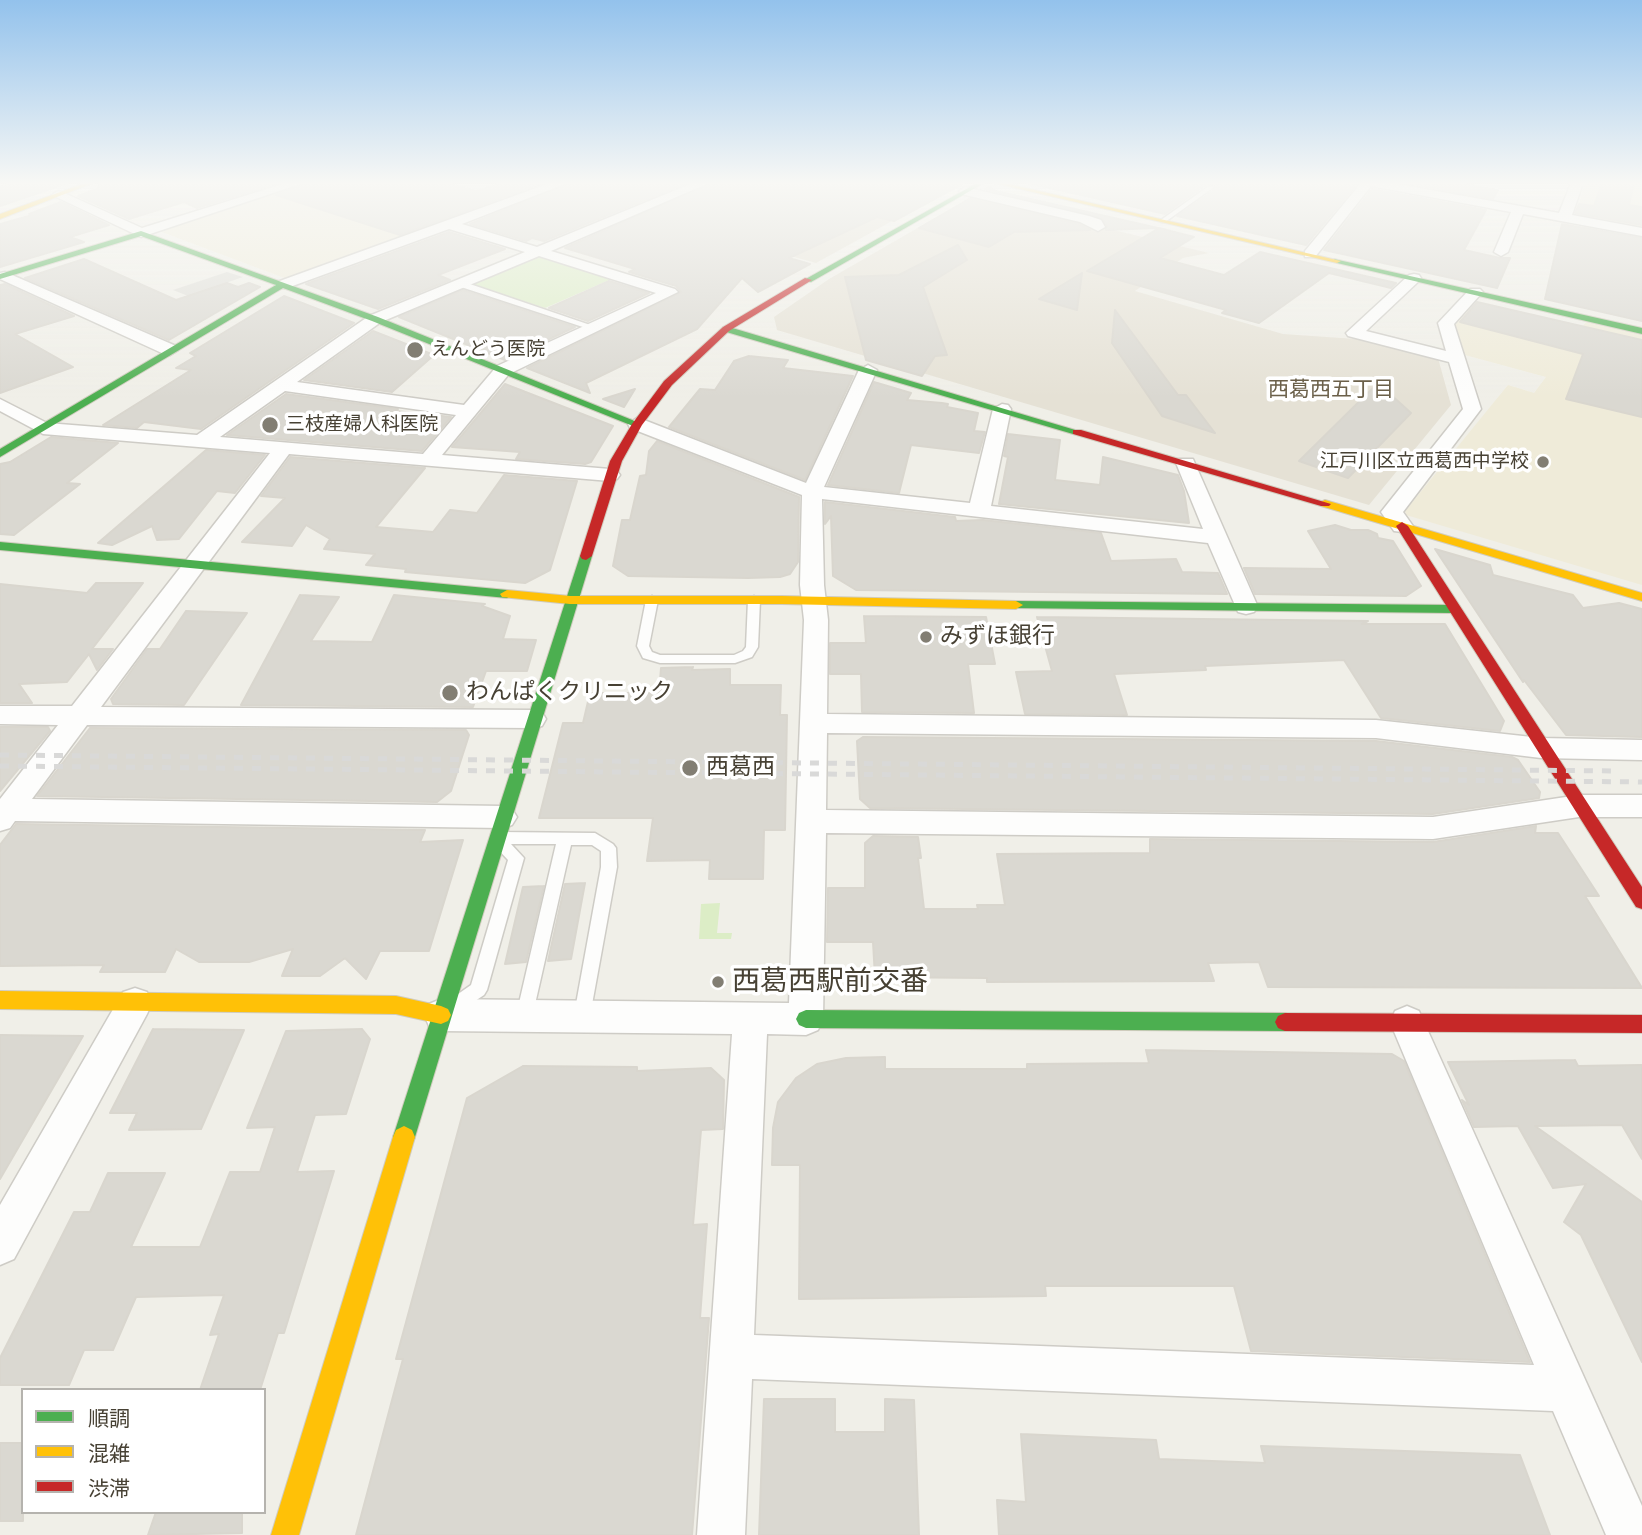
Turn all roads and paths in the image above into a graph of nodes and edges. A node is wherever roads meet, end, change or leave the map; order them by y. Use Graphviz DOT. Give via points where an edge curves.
graph roads {
  1 [pos="71,255"];
  2 [pos="200,255"];
  3 [pos="365,255"];
  4 [pos="532,255"];
  5 [pos="547,255"];
  6 [pos="852,255"];
  7 [pos="1313,255"];
  8 [pos="2,276"];
  9 [pos="1414,278"];
  10 [pos="461,284"];
  11 [pos="282,285"];
  12 [pos="1475,292"];
  13 [pos="375,319"];
  14 [pos="595,328"];
  15 [pos="726,329"];
  16 [pos="1642,331"];
  17 [pos="170,350"];
  18 [pos="1457,359"];
  19 [pos="503,370"];
  20 [pos="868,370"];
  21 [pos="283,385"];
  22 [pos="0,404"];
  23 [pos="1002,409"];
  24 [pos="468,411"];
  25 [pos="637,424"];
  26 [pos="43,428"];
  27 [pos="203,440"];
  28 [pos="284,448"];
  29 [pos="0,454"];
  30 [pos="429,459"];
  31 [pos="1186,463"];
  32 [pos="610,475"];
  33 [pos="812,492"];
  34 [pos="979,511"];
  35 [pos="1402,526"];
  36 [pos="1216,537"];
  37 [pos="0,546"];
  38 [pos="194,565"];
  39 [pos="1642,597"];
  40 [pos="570,600"];
  41 [pos="652,600"];
  42 [pos="754,600"];
  43 [pos="813,602"];
  44 [pos="1246,607"];
  45 [pos="1452,610"];
  46 [pos="0,715"];
  47 [pos="80,715"];
  48 [pos="533,719"];
  49 [pos="814,723"];
  50 [pos="1542,748"];
  51 [pos="1642,750"];
  52 [pos="1579,806"];
  53 [pos="1642,806"];
  54 [pos="3,813"];
  55 [pos="810,821"];
  56 [pos="499,827"];
  57 [pos="565,839"];
  58 [pos="1642,902"];
  59 [pos="0,1000"];
  60 [pos="135,1003"];
  61 [pos="440,1015"];
  62 [pos="525,1016"];
  63 [pos="583,1016"];
  64 [pos="750,1017"];
  65 [pos="806,1018"];
  66 [pos="1407,1022"];
  67 [pos="1642,1024"];
  68 [pos="0,1245"];
  69 [pos="731,1356"];
  70 [pos="1566,1388"];
  71 [pos="285,1535"];
  72 [pos="721,1535"];
  73 [pos="1630,1535"];
  1 -- 8 [label="street"];
  2 -- 11 [label="street"];
  3 -- 11 [label="street"];
  4 -- 10 [label="street"];
  5 -- 14 [label="street" via="670,292"];
  6 -- 15 [label="street"];
  7 -- 9 [label="street"];
  8 -- 17 [label="street"];
  9 -- 12 [label="street"];
  9 -- 18 [label="street" via="1354,332"];
  10 -- 13 [label="street"];
  10 -- 14 [label="lane"];
  11 -- 13 [label="street"];
  11 -- 17 [label="street"];
  12 -- 16 [label="street"];
  12 -- 18 [label="street" via="1446,323"];
  13 -- 19 [label="street"];
  13 -- 21 [label="street"];
  14 -- 19 [label="street"];
  15 -- 20 [label="street"];
  15 -- 25 [label="street" via="668,383"];
  17 -- 26 [label="street"];
  18 -- 35 [label="street" via="1472,409 1392,512"];
  19 -- 24 [label="street"];
  19 -- 25 [label="street"];
  20 -- 23 [label="street"];
  20 -- 33 [label="street"];
  21 -- 24 [label="street"];
  21 -- 27 [label="street"];
  22 -- 26 [label="street"];
  23 -- 31 [label="street"];
  23 -- 34 [label="street"];
  24 -- 30 [label="street"];
  25 -- 32 [label="street"];
  25 -- 33 [label="street"];
  26 -- 27 [label="street"];
  26 -- 29 [label="street"];
  27 -- 28 [label="street"];
  28 -- 30 [label="street"];
  28 -- 38 [label="street"];
  30 -- 32 [label="street"];
  31 -- 35 [label="street"];
  31 -- 36 [label="street"];
  32 -- 40 [label="street"];
  33 -- 34 [label="street"];
  33 -- 43 [label="street"];
  34 -- 36 [label="street"];
  35 -- 39 [label="street"];
  35 -- 45 [label="street"];
  36 -- 44 [label="street"];
  37 -- 38 [label="street"];
  38 -- 40 [label="street"];
  38 -- 47 [label="street"];
  40 -- 41 [label="street"];
  40 -- 48 [label="street"];
  41 -- 42 [label="street"];
  41 -- 42 [label="lane" via="643,646 647,656 735,659 748,654 752,646"];
  42 -- 43 [label="street"];
  43 -- 44 [label="street"];
  43 -- 49 [label="street"];
  44 -- 45 [label="street"];
  45 -- 50 [label="street"];
  46 -- 47 [label="street"];
  47 -- 48 [label="street"];
  47 -- 54 [label="street"];
  48 -- 56 [label="street"];
  49 -- 50 [label="street" via="1376,729"];
  49 -- 55 [label="street"];
  50 -- 51 [label="street"];
  50 -- 52 [label="street"];
  52 -- 53 [label="street"];
  52 -- 55 [label="street" via="1433,828"];
  52 -- 58 [label="street"];
  54 -- 56 [label="street"];
  55 -- 65 [label="street"];
  56 -- 57 [label="lane"];
  56 -- 61 [label="street"];
  56 -- 61 [label="lane" via="516,858 478,990"];
  57 -- 62 [label="lane"];
  57 -- 63 [label="lane" via="596,839 608,848 610,856"];
  59 -- 60 [label="street"];
  60 -- 61 [label="street" via="396,1005"];
  60 -- 68 [label="street"];
  61 -- 62 [label="street"];
  61 -- 71 [label="street"];
  62 -- 63 [label="street"];
  63 -- 64 [label="street"];
  64 -- 65 [label="street"];
  64 -- 69 [label="street"];
  65 -- 66 [label="street"];
  66 -- 67 [label="street"];
  66 -- 70 [label="street"];
  69 -- 70 [label="street"];
  69 -- 72 [label="street"];
  70 -- 73 [label="street"];
}
